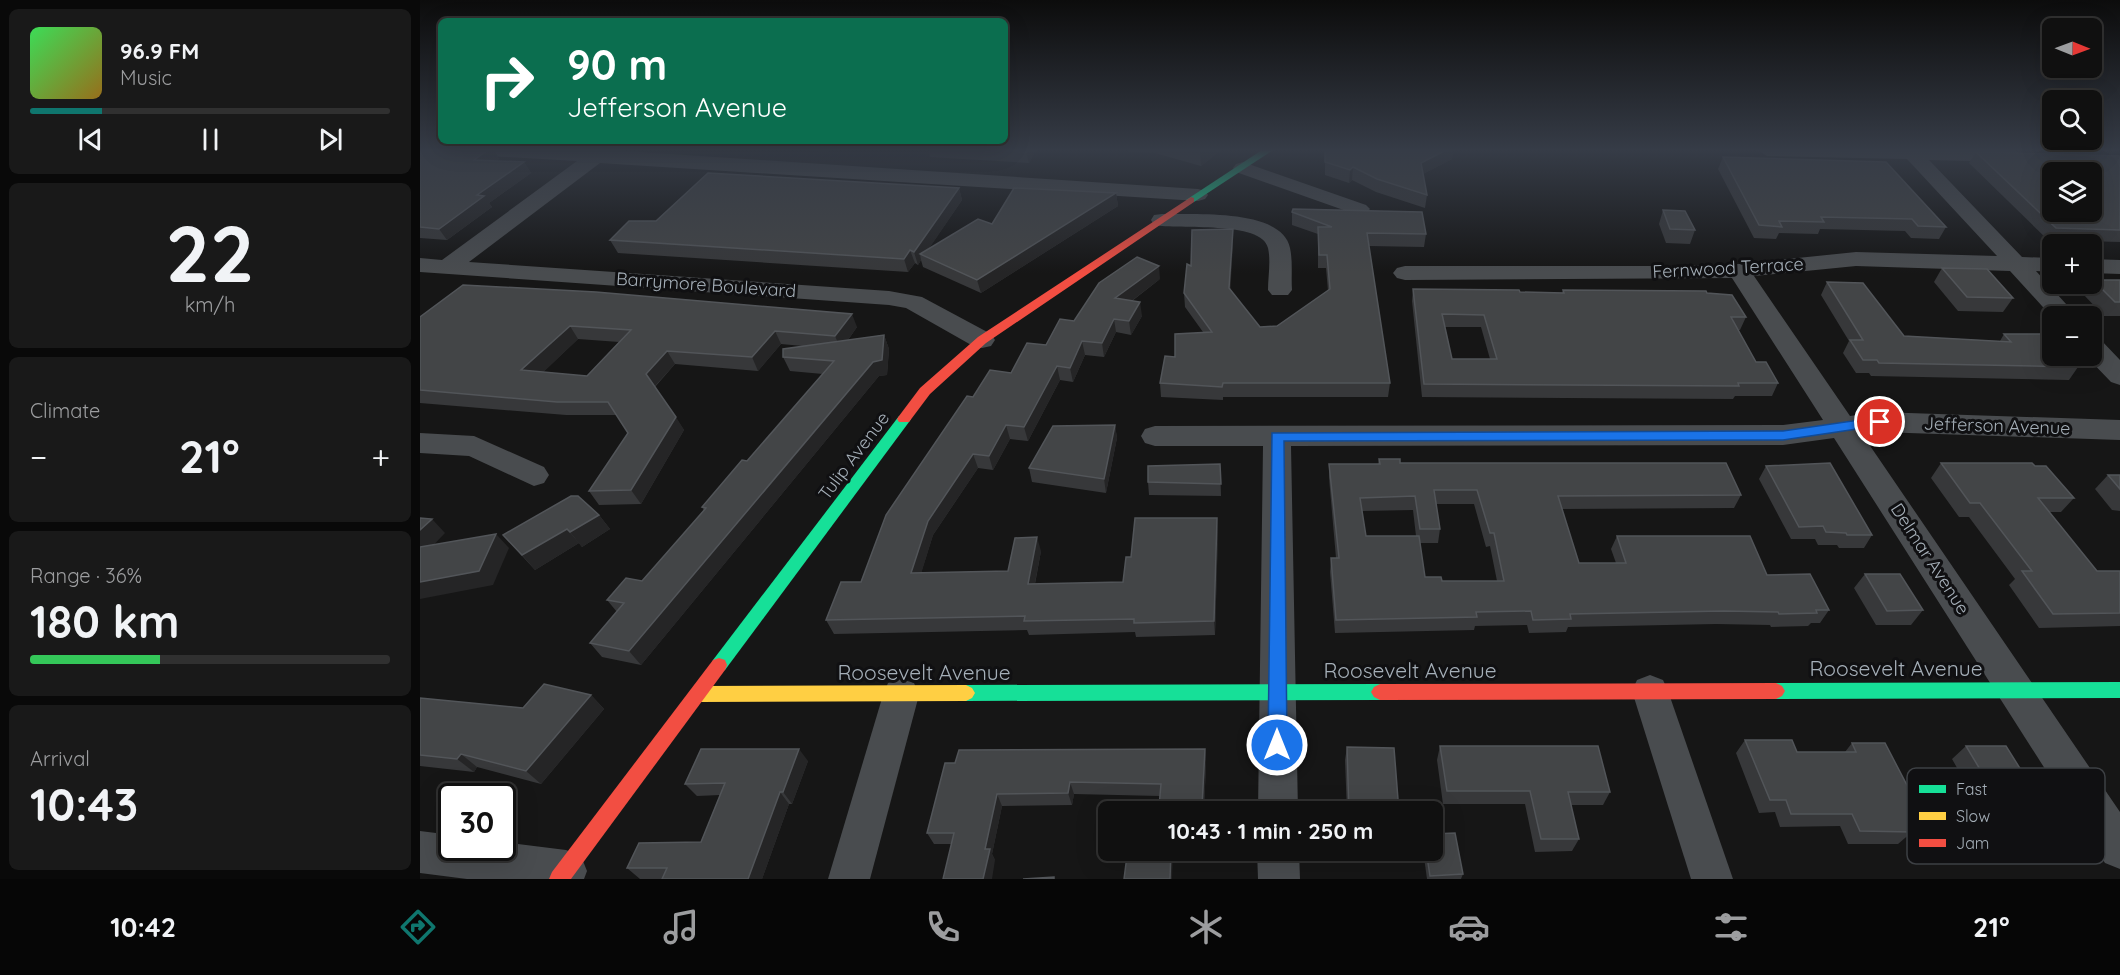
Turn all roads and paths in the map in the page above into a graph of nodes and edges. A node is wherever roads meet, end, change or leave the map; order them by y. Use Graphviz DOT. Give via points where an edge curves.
graph roads {
  1 [pos="549,191"];
  2 [pos="1140,191"];
  3 [pos="1205,191"];
  4 [pos="1308,191"];
  5 [pos="1947,191"];
  6 [pos="1198,195"];
  7 [pos="1359,209"];
  8 [pos="1162,220"];
  9 [pos="2015,264"];
  10 [pos="420,265"];
  11 [pos="2042,265"];
  12 [pos="2102,266"];
  13 [pos="447,267"];
  14 [pos="2120,267"];
  15 [pos="1739,271"];
  16 [pos="1405,273"];
  17 [pos="1280,290"];
  18 [pos="2055,306"];
  19 [pos="982,340"];
  20 [pos="2102,357"];
  21 [pos="2120,376"];
  22 [pos="1844,427"];
  23 [pos="2120,430"];
  24 [pos="1155,436"];
  25 [pos="1277,436"];
  26 [pos="420,442"];
  27 [pos="534,475"];
  28 [pos="2017,690"];
  29 [pos="2120,690"];
  30 [pos="1650,691"];
  31 [pos="1277,693"];
  32 [pos="700,694"];
  33 [pos="901,695"];
  34 [pos="2068,768"];
  35 [pos="1278,801"];
  36 [pos="2105,825"];
  37 [pos="2120,848"];
  38 [pos="420,852"];
  39 [pos="1278,861"];
  40 [pos="562,875"];
  41 [pos="849,879"];
  42 [pos="1278,879"];
  43 [pos="1712,879"];
  1 -- 13 [label="street"];
  2 -- 6 [label="street"];
  3 -- 6 [label="main road, Tulip Avenue"];
  4 -- 7 [label="street"];
  5 -- 9 [label="street"];
  6 -- 8 [label="main road, Tulip Avenue"];
  8 -- 17 [label="street" via="1262,228 1279,246"];
  8 -- 19 [label="main road, Tulip Avenue"];
  9 -- 11 [label="street, Fernwood Terrace"];
  9 -- 15 [label="street, Fernwood Terrace" via="1856,259"];
  9 -- 18 [label="street"];
  10 -- 13 [label="street, Barrymore Boulevard"];
  12 -- 14 [label="street"];
  13 -- 19 [label="street, Barrymore Boulevard" via="898,299 913,302"];
  15 -- 16 [label="street, Fernwood Terrace"];
  15 -- 22 [label="street, Delmar Avenue"];
  19 -- 32 [label="main road, Tulip Avenue" via="925,391"];
  20 -- 21 [label="street"];
  22 -- 23 [label="street, Jefferson Avenue" via="1880,422"];
  22 -- 25 [label="street, Jefferson Avenue" via="1783,435"];
  22 -- 28 [label="street, Delmar Avenue"];
  24 -- 25 [label="street, Jefferson Avenue"];
  25 -- 31 [label="street"];
  26 -- 27 [label="street" via="474,446"];
  28 -- 29 [label="main road, Roosevelt Avenue"];
  28 -- 30 [label="main road, Roosevelt Avenue"];
  28 -- 34 [label="street, Delmar Avenue"];
  30 -- 31 [label="main road, Roosevelt Avenue"];
  30 -- 43 [label="street"];
  31 -- 33 [label="main road, Roosevelt Avenue"];
  31 -- 35 [label="street"];
  32 -- 33 [label="main road, Roosevelt Avenue"];
  32 -- 40 [label="main road, Tulip Avenue"];
  33 -- 41 [label="street"];
  36 -- 37 [label="street, Delmar Avenue"];
  38 -- 40 [label="street"];
  39 -- 42 [label="street"];
}
